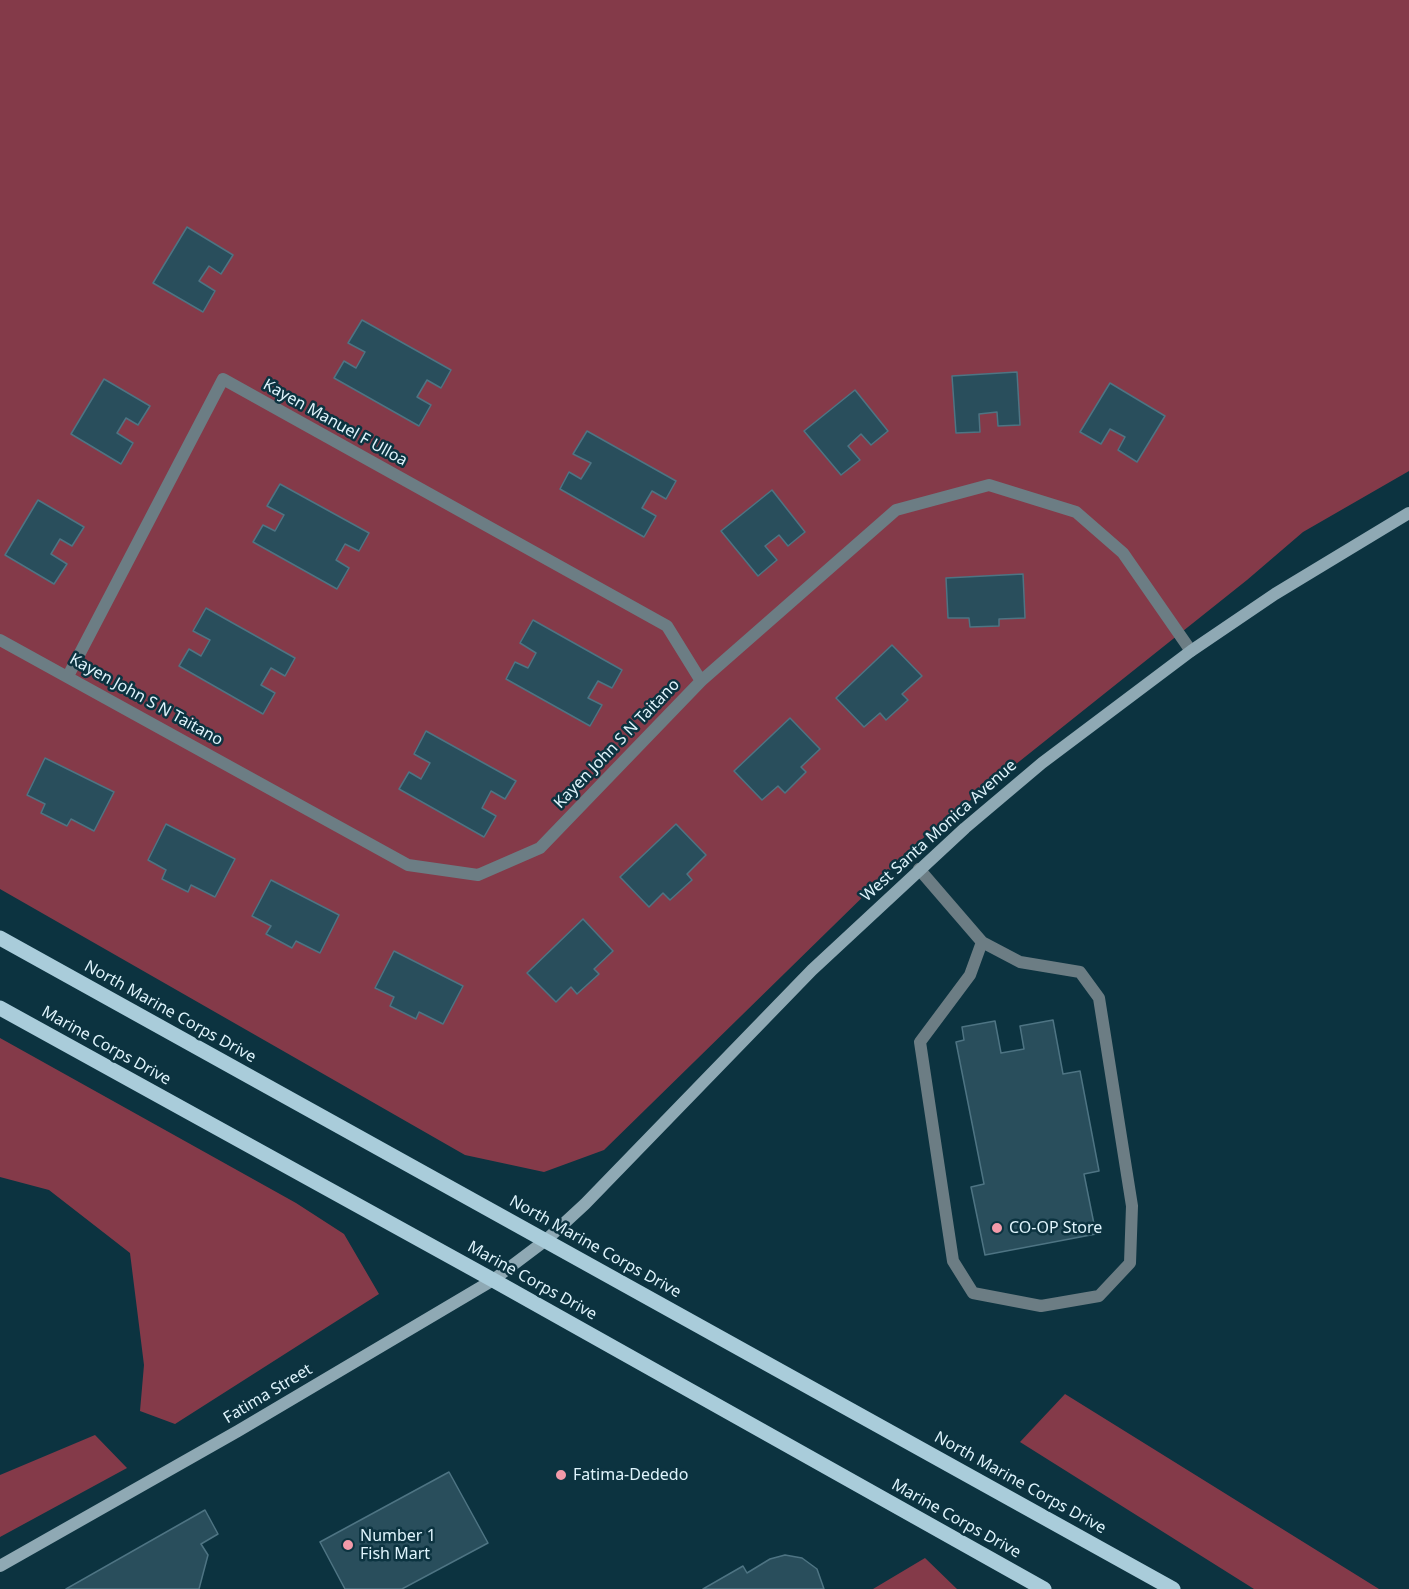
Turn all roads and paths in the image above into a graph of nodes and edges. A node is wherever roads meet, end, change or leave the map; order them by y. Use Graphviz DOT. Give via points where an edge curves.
graph roads {
  1 [pos="1408,516"];
  2 [pos="0,640"];
  3 [pos="1191,651"];
  4 [pos="68,676"];
  5 [pos="701,681"];
  6 [pos="919,869"];
  7 [pos="0,938"];
  8 [pos="982,942"];
  9 [pos="0,1008"];
  10 [pos="546,1240"];
  11 [pos="493,1280"];
  12 [pos="0,1566"];
  13 [pos="1044,1589"];
  14 [pos="1173,1589"];
  1 -- 3 [label="main road, West Santa Monica Avenue" via="1275,594"];
  2 -- 4 [label="street, Kayen John S N Taitano"];
  3 -- 5 [label="street, Kayen John S N Taitano" via="1123,553 1077,512 989,485 896,510"];
  3 -- 6 [label="main road, West Santa Monica Avenue" via="1042,763"];
  4 -- 5 [label="street, Kayen John S N Taitano" via="408,865 478,875 540,848"];
  4 -- 5 [label="street, Kayen Manuel F Ulloa" via="223,379 668,626"];
  6 -- 8 [label="street"];
  6 -- 10 [label="main road, West Santa Monica Avenue" via="812,970"];
  7 -- 10 [label="main road, North Marine Corps Drive"];
  8 -- 8 [label="street" via="1020,962 1080,972 1099,998 1132,1206 1130,1263 1099,1296 1041,1306 973,1293 953,1261 920,1042 970,975"];
  9 -- 11 [label="main road, Marine Corps Drive"];
  10 -- 11 [label="main road, Fatima Street"];
  10 -- 14 [label="main road, North Marine Corps Drive"];
  11 -- 12 [label="main road, Fatima Street"];
  11 -- 13 [label="main road, Marine Corps Drive"];
}
